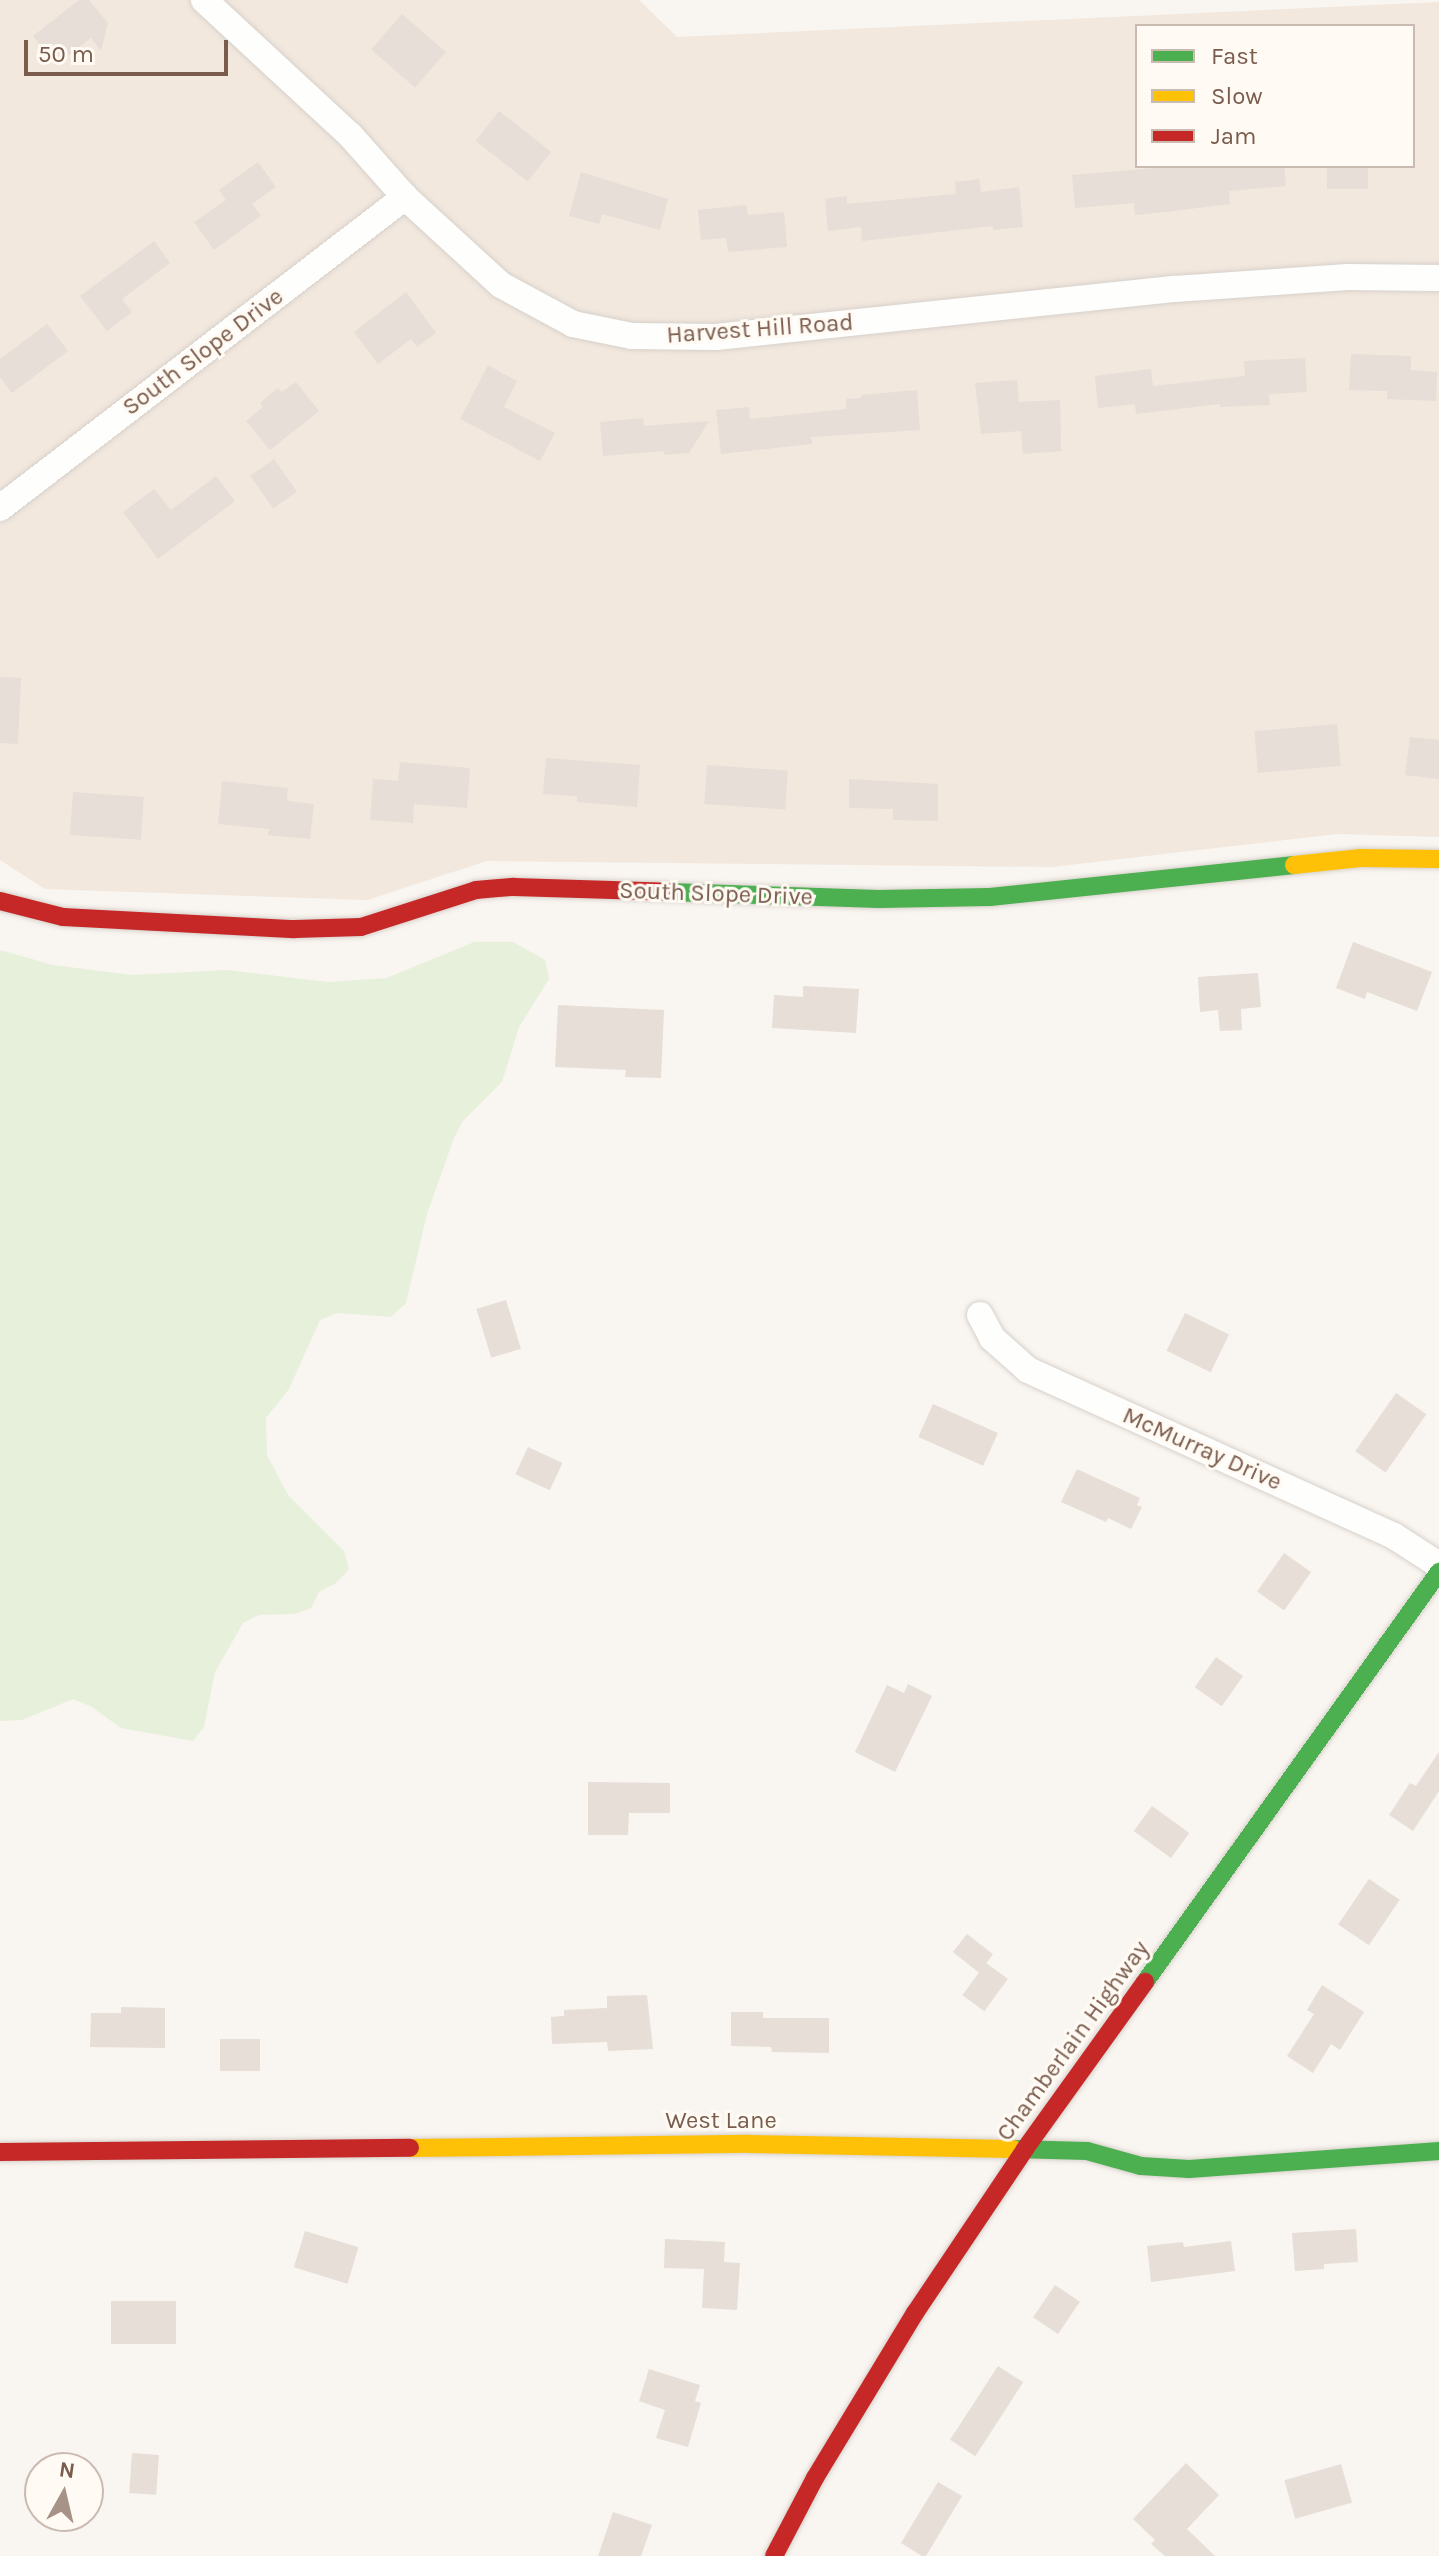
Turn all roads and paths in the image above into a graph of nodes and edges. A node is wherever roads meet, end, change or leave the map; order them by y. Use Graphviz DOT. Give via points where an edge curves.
graph roads {
  1 [pos="204,0"];
  2 [pos="405,197"];
  3 [pos="1439,278"];
  4 [pos="0,508"];
  5 [pos="1439,859"];
  6 [pos="0,901"];
  7 [pos="980,1315"];
  8 [pos="1439,1565"];
  9 [pos="1439,1572"];
  10 [pos="1025,2149"];
  11 [pos="1439,2151"];
  12 [pos="0,2152"];
  13 [pos="774,2556"];
  1 -- 2 [label="street, Harvest Hill Road" via="350,135"];
  2 -- 3 [label="street, Harvest Hill Road" via="501,285 573,324 632,336 716,337 1175,289 1348,277"];
  2 -- 4 [label="street, South Slope Drive"];
  5 -- 6 [label="street, South Slope Drive" via="1361,858 990,897 879,899 514,887 476,890 361,927 295,929 63,917"];
  7 -- 8 [label="street, McMurray Drive" via="992,1338 1028,1370 1394,1536"];
  9 -- 10 [label="street, Chamberlain Highway"];
  10 -- 11 [label="street, West Lane" via="1087,2151 1141,2166 1189,2169"];
  10 -- 12 [label="street, West Lane" via="750,2144"];
  10 -- 13 [label="street, Chamberlain Highway" via="915,2313"];
}
